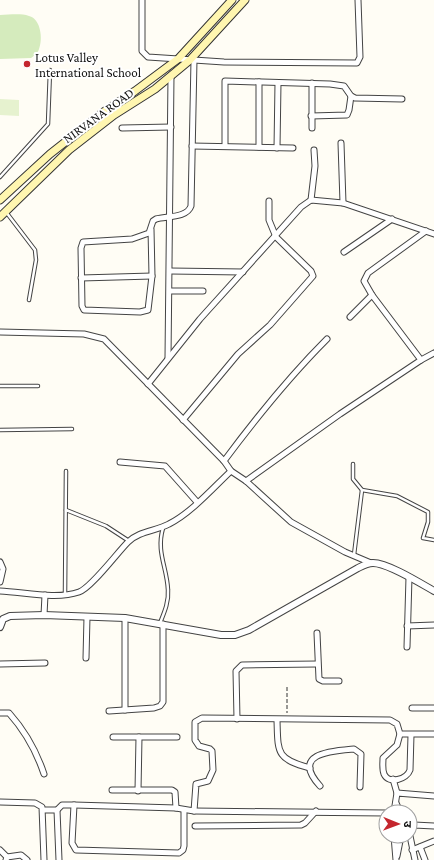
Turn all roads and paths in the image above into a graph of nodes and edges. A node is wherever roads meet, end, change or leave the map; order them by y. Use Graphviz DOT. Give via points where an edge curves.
graph roads {
  1 [pos="142,0"];
  2 [pos="232,0"];
  3 [pos="245,0"];
  4 [pos="358,0"];
  5 [pos="178,59"];
  6 [pos="192,60"];
  7 [pos="50,70"];
  8 [pos="171,76"];
  9 [pos="259,82"];
  10 [pos="278,83"];
  11 [pos="312,83"];
  12 [pos="351,96"];
  13 [pos="402,99"];
  14 [pos="311,116"];
  15 [pos="171,127"];
  16 [pos="122,128"];
  17 [pos="312,128"];
  18 [pos="341,143"];
  19 [pos="192,146"];
  20 [pos="225,146"];
  21 [pos="259,147"];
  22 [pos="277,148"];
  23 [pos="294,148"];
  24 [pos="314,150"];
  25 [pos="0,177"];
  26 [pos="0,200"];
  27 [pos="311,200"];
  28 [pos="269,201"];
  29 [pos="343,203"];
  30 [pos="6,211"];
  31 [pos="170,216"];
  32 [pos="0,217"];
  33 [pos="392,219"];
  34 [pos="151,229"];
  35 [pos="426,231"];
  36 [pos="434,234"];
  37 [pos="276,237"];
  38 [pos="344,252"];
  39 [pos="170,270"];
  40 [pos="243,272"];
  41 [pos="152,276"];
  42 [pos="81,278"];
  43 [pos="170,291"];
  44 [pos="203,291"];
  45 [pos="372,295"];
  46 [pos="29,300"];
  47 [pos="350,317"];
  48 [pos="0,332"];
  49 [pos="327,339"];
  50 [pos="434,353"];
  51 [pos="168,358"];
  52 [pos="421,360"];
  53 [pos="148,384"];
  54 [pos="0,386"];
  55 [pos="38,386"];
  56 [pos="184,420"];
  57 [pos="72,429"];
  58 [pos="0,430"];
  59 [pos="224,461"];
  60 [pos="120,462"];
  61 [pos="353,464"];
  62 [pos="66,471"];
  63 [pos="231,471"];
  64 [pos="246,481"];
  65 [pos="362,490"];
  66 [pos="197,502"];
  67 [pos="66,510"];
  68 [pos="164,527"];
  69 [pos="434,540"];
  70 [pos="129,541"];
  71 [pos="354,556"];
  72 [pos="0,562"];
  73 [pos="371,563"];
  74 [pos="409,577"];
  75 [pos="0,582"];
  76 [pos="0,591"];
  77 [pos="434,591"];
  78 [pos="65,594"];
  79 [pos="46,595"];
  80 [pos="44,615"];
  81 [pos="87,617"];
  82 [pos="125,618"];
  83 [pos="162,624"];
  84 [pos="434,625"];
  85 [pos="408,626"];
  86 [pos="0,627"];
  87 [pos="317,633"];
  88 [pos="407,647"];
  89 [pos="86,658"];
  90 [pos="45,663"];
  91 [pos="0,664"];
  92 [pos="317,664"];
  93 [pos="339,681"];
  94 [pos="287,686"];
  95 [pos="412,708"];
  96 [pos="434,708"];
  97 [pos="125,710"];
  98 [pos="109,711"];
  99 [pos="0,713"];
  100 [pos="237,719"];
  101 [pos="278,720"];
  102 [pos="288,720"];
  103 [pos="400,734"];
  104 [pos="434,734"];
  105 [pos="411,735"];
  106 [pos="139,737"];
  107 [pos="177,737"];
  108 [pos="113,738"];
  109 [pos="310,768"];
  110 [pos="44,774"];
  111 [pos="393,779"];
  112 [pos="320,786"];
  113 [pos="360,787"];
  114 [pos="112,790"];
  115 [pos="138,791"];
  116 [pos="397,793"];
  117 [pos="434,796"];
  118 [pos="0,802"];
  119 [pos="396,803"];
  120 [pos="74,805"];
  121 [pos="176,808"];
  122 [pos="43,810"];
  123 [pos="57,810"];
  124 [pos="184,810"];
  125 [pos="194,810"];
  126 [pos="316,811"];
  127 [pos="378,813"];
  128 [pos="418,825"];
  129 [pos="195,826"];
  130 [pos="434,826"];
  131 [pos="434,841"];
  132 [pos="395,844"];
  133 [pos="399,844"];
  134 [pos="411,844"];
  135 [pos="420,847"];
  136 [pos="0,850"];
  137 [pos="412,850"];
  138 [pos="7,858"];
  139 [pos="396,858"];
  140 [pos="27,860"];
  141 [pos="44,860"];
  142 [pos="59,860"];
  143 [pos="415,860"];
  144 [pos="426,860"];
  1 -- 5 [label="street" via="144,55 152,58"];
  2 -- 5 [label="main road, NIRVANA ROAD"];
  3 -- 6 [label="main road, NIRVANA ROAD"];
  4 -- 6 [label="street" via="358,63"];
  5 -- 6 [label="street"];
  5 -- 26 [label="main road, NIRVANA ROAD" via="50,154"];
  6 -- 8 [label="main road, NIRVANA ROAD"];
  6 -- 19 [label="street"];
  7 -- 25 [label="lane" via="48,124"];
  8 -- 15 [label="street"];
  8 -- 30 [label="main road, NIRVANA ROAD" via="69,150"];
  9 -- 10 [label="street"];
  9 -- 20 [label="street" via="225,81"];
  9 -- 21 [label="street"];
  10 -- 11 [label="street"];
  10 -- 22 [label="street"];
  11 -- 12 [label="street" via="344,86"];
  11 -- 14 [label="street"];
  12 -- 13 [label="street" via="359,99"];
  12 -- 14 [label="street" via="347,115"];
  14 -- 17 [label="street"];
  15 -- 16 [label="street"];
  15 -- 31 [label="street"];
  18 -- 29 [label="street"];
  19 -- 20 [label="street"];
  19 -- 31 [label="street" via="190,211 183,215"];
  20 -- 21 [label="street"];
  21 -- 22 [label="street"];
  22 -- 23 [label="street"];
  24 -- 27 [label="street"];
  27 -- 29 [label="street"];
  27 -- 37 [label="street" via="301,207"];
  28 -- 37 [label="street" via="269,220"];
  29 -- 33 [label="street"];
  30 -- 32 [label="main road, NIRVANA ROAD"];
  30 -- 46 [label="lane" via="35,250 36,260"];
  31 -- 34 [label="street" via="156,219"];
  31 -- 39 [label="street"];
  33 -- 35 [label="street"];
  33 -- 38 [label="street"];
  34 -- 41 [label="street"];
  34 -- 42 [label="street" via="146,235 132,239 83,242"];
  35 -- 36 [label="street"];
  35 -- 45 [label="street" via="365,277 365,285"];
  37 -- 40 [label="street"];
  37 -- 56 [label="street" via="311,271 312,279 270,325 238,354"];
  39 -- 40 [label="street"];
  39 -- 43 [label="street"];
  40 -- 51 [label="street"];
  41 -- 42 [label="street"];
  41 -- 42 [label="street" via="148,310 140,312 84,310"];
  43 -- 44 [label="street"];
  43 -- 51 [label="street"];
  45 -- 47 [label="street"];
  45 -- 52 [label="street"];
  48 -- 53 [label="street" via="84,334 104,339"];
  49 -- 59 [label="street" via="264,408"];
  50 -- 52 [label="street"];
  51 -- 53 [label="street"];
  52 -- 64 [label="street"];
  53 -- 56 [label="street"];
  54 -- 55 [label="lane"];
  56 -- 59 [label="street"];
  57 -- 58 [label="lane"];
  59 -- 63 [label="street"];
  60 -- 66 [label="street" via="166,466"];
  61 -- 65 [label="lane" via="353,479"];
  62 -- 67 [label="lane"];
  63 -- 64 [label="street"];
  63 -- 66 [label="street"];
  64 -- 71 [label="street" via="291,522"];
  65 -- 69 [label="lane" via="397,496 425,510 429,516 423,538"];
  65 -- 71 [label="lane"];
  66 -- 68 [label="street"];
  67 -- 70 [label="lane" via="106,526"];
  67 -- 78 [label="lane"];
  68 -- 70 [label="street" via="150,530"];
  68 -- 83 [label="lane" via="161,535 161,554 168,597"];
  70 -- 78 [label="street" via="84,590"];
  71 -- 73 [label="street"];
  72 -- 75 [label="street" via="3,569"];
  73 -- 74 [label="street"];
  73 -- 83 [label="street" via="242,634 221,635"];
  74 -- 77 [label="street"];
  74 -- 85 [label="street"];
  76 -- 79 [label="street"];
  78 -- 79 [label="street"];
  79 -- 80 [label="street"];
  80 -- 81 [label="street"];
  80 -- 86 [label="street" via="10,616 4,619"];
  81 -- 82 [label="street"];
  81 -- 89 [label="street"];
  82 -- 83 [label="street"];
  82 -- 97 [label="street"];
  83 -- 97 [label="street" via="163,702 154,708"];
  84 -- 85 [label="street"];
  85 -- 88 [label="street"];
  87 -- 92 [label="street"];
  90 -- 91 [label="street"];
  92 -- 93 [label="street" via="320,680"];
  92 -- 100 [label="street" via="238,667"];
  94 -- 102 [label="path"];
  95 -- 96 [label="street"];
  97 -- 98 [label="street"];
  99 -- 110 [label="street" via="9,713 24,730"];
  100 -- 101 [label="street"];
  100 -- 125 [label="street" via="202,718 195,722 195,740 199,746 212,751 213,770 208,781 196,784"];
  101 -- 102 [label="street"];
  101 -- 109 [label="street" via="279,747 283,756 287,761"];
  102 -- 103 [label="street" via="390,720 398,724"];
  103 -- 105 [label="street"];
  103 -- 111 [label="street" via="396,745 384,758 384,774 387,778"];
  104 -- 105 [label="street"];
  105 -- 111 [label="street" via="408,775 405,778"];
  106 -- 107 [label="street"];
  106 -- 108 [label="street"];
  106 -- 115 [label="street"];
  109 -- 112 [label="street" via="311,775"];
  109 -- 113 [label="street" via="316,755 354,749 361,754"];
  111 -- 116 [label="street"];
  114 -- 115 [label="street"];
  115 -- 121 [label="street" via="174,791"];
  116 -- 117 [label="street"];
  116 -- 119 [label="street"];
  118 -- 122 [label="street" via="35,802 40,804"];
  120 -- 121 [label="street"];
  120 -- 123 [label="street" via="62,805"];
  120 -- 124 [label="street" via="72,843 76,850 179,853 184,846"];
  121 -- 124 [label="street"];
  122 -- 123 [label="street"];
  122 -- 141 [label="street"];
  123 -- 142 [label="street"];
  124 -- 125 [label="street"];
  125 -- 126 [label="street"];
  126 -- 127 [label="street"];
  126 -- 129 [label="street" via="301,825"];
  128 -- 130 [label="street"];
  131 -- 135 [label="street"];
  132 -- 139 [label="street"];
  133 -- 139 [label="street"];
  134 -- 137 [label="street"];
  135 -- 137 [label="street"];
  135 -- 144 [label="street"];
  136 -- 138 [label="street"];
  137 -- 143 [label="street"];
  138 -- 140 [label="street" via="20,855"];
}
